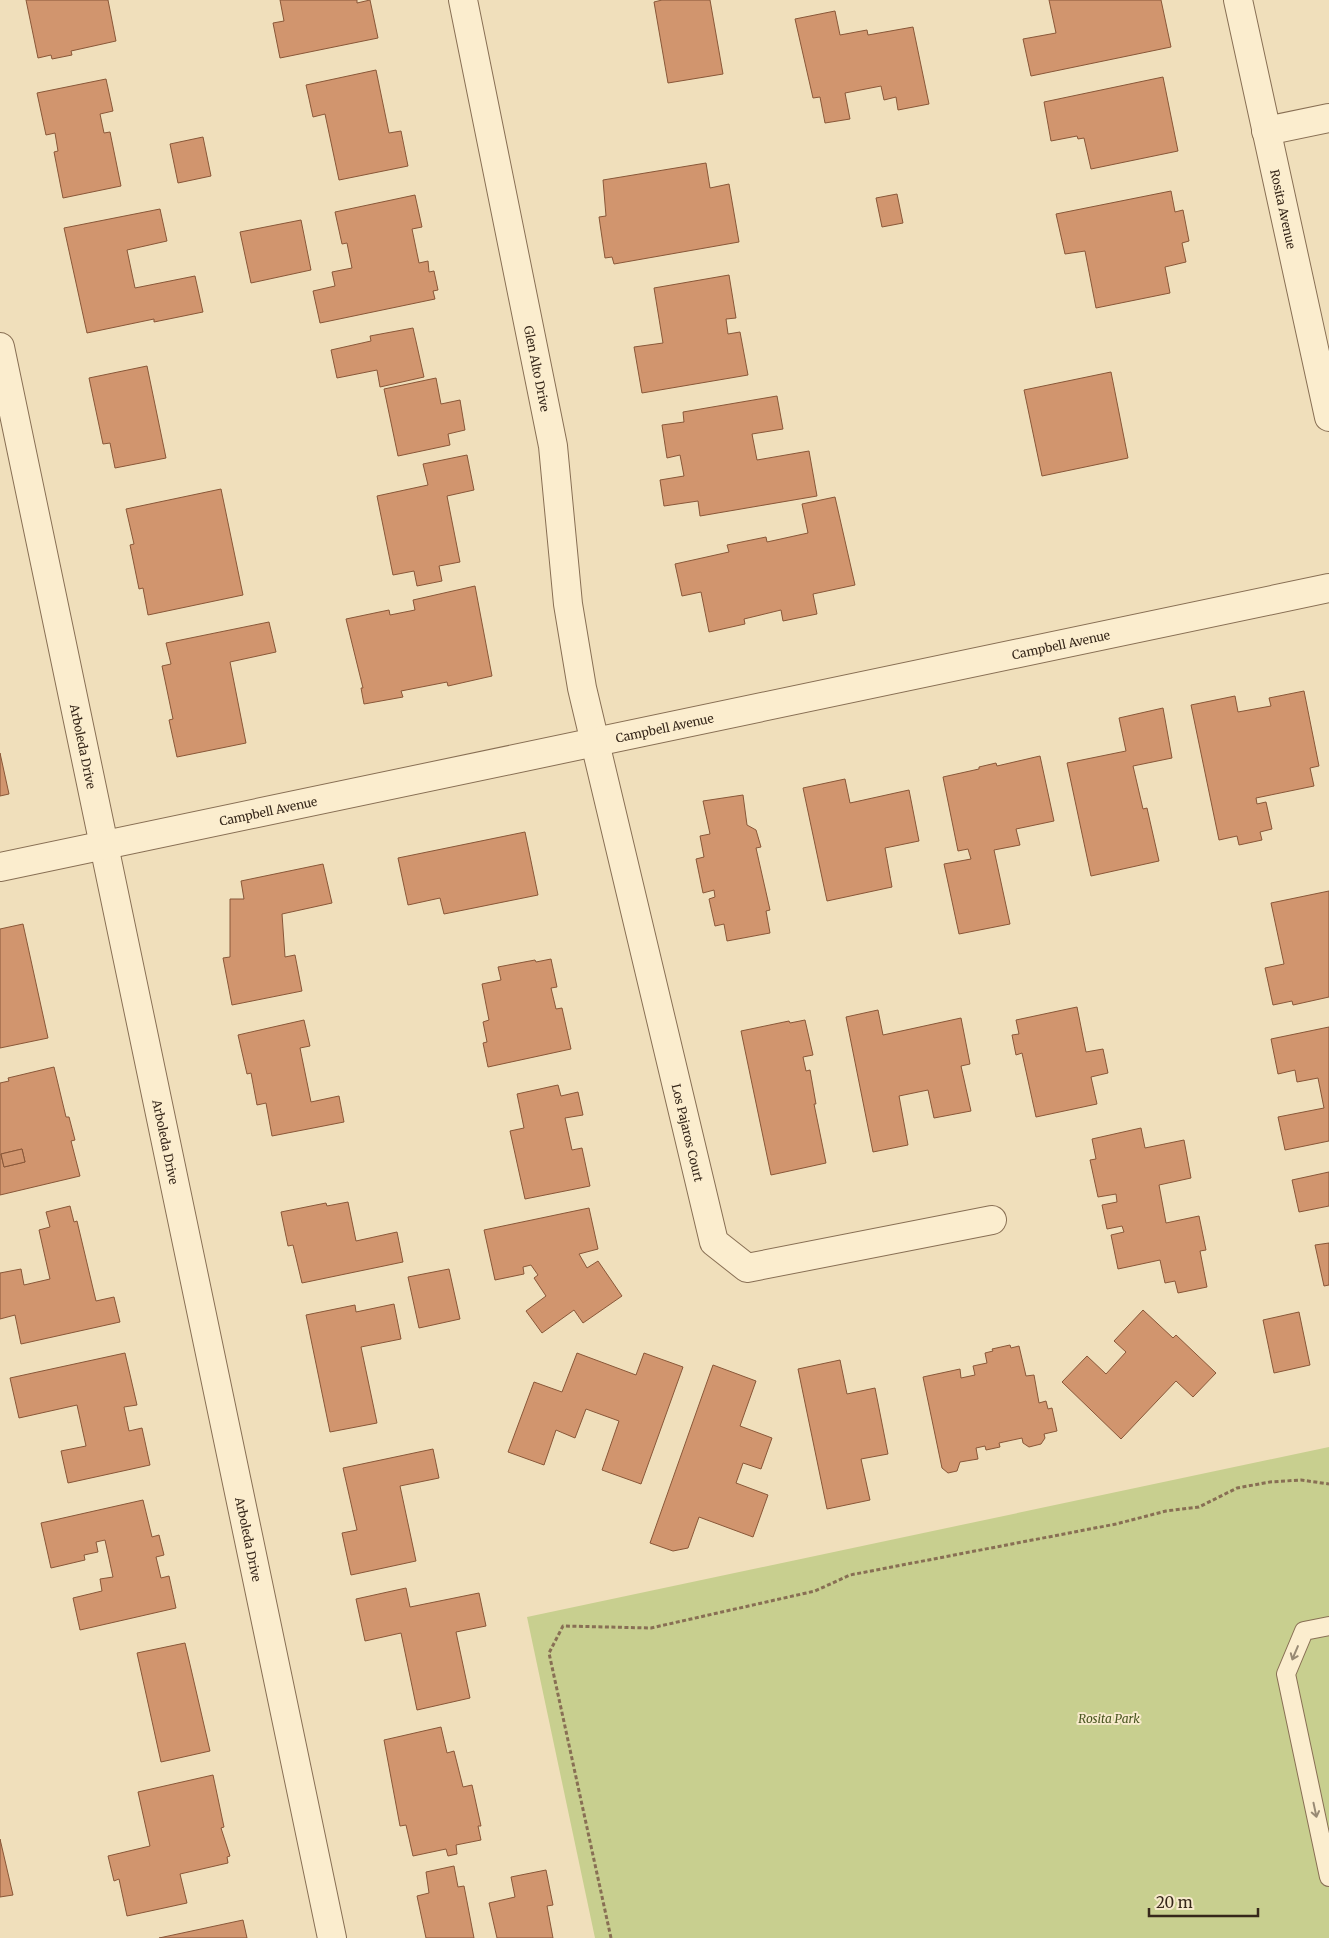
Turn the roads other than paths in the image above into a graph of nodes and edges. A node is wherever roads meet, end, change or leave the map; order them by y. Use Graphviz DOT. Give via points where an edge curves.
graph roads {
  1 [pos="463,0"];
  2 [pos="1238,0"];
  3 [pos="1329,118"];
  4 [pos="1266,131"];
  5 [pos="0,347"];
  6 [pos="1329,417"];
  7 [pos="1329,588"];
  8 [pos="594,741"];
  9 [pos="105,845"];
  10 [pos="0,867"];
  11 [pos="992,1220"];
  12 [pos="1329,1626"];
  13 [pos="1329,1877"];
  14 [pos="332,1938"];
  1 -- 8 [label="street, Glen Alto Drive" via="553,446 568,604"];
  2 -- 4 [label="street, Rosita Avenue"];
  3 -- 4 [label="street"];
  4 -- 6 [label="street, Rosita Avenue"];
  5 -- 9 [label="street, Arboleda Drive"];
  7 -- 8 [label="street, Campbell Avenue"];
  8 -- 9 [label="street, Campbell Avenue"];
  8 -- 11 [label="street, Los Pajaros Court" via="714,1242 747,1268"];
  9 -- 10 [label="street, Campbell Avenue"];
  9 -- 14 [label="street, Arboleda Drive"];
  12 -- 13 [label="lane, one-way" via="1304,1631 1286,1674"];
}
